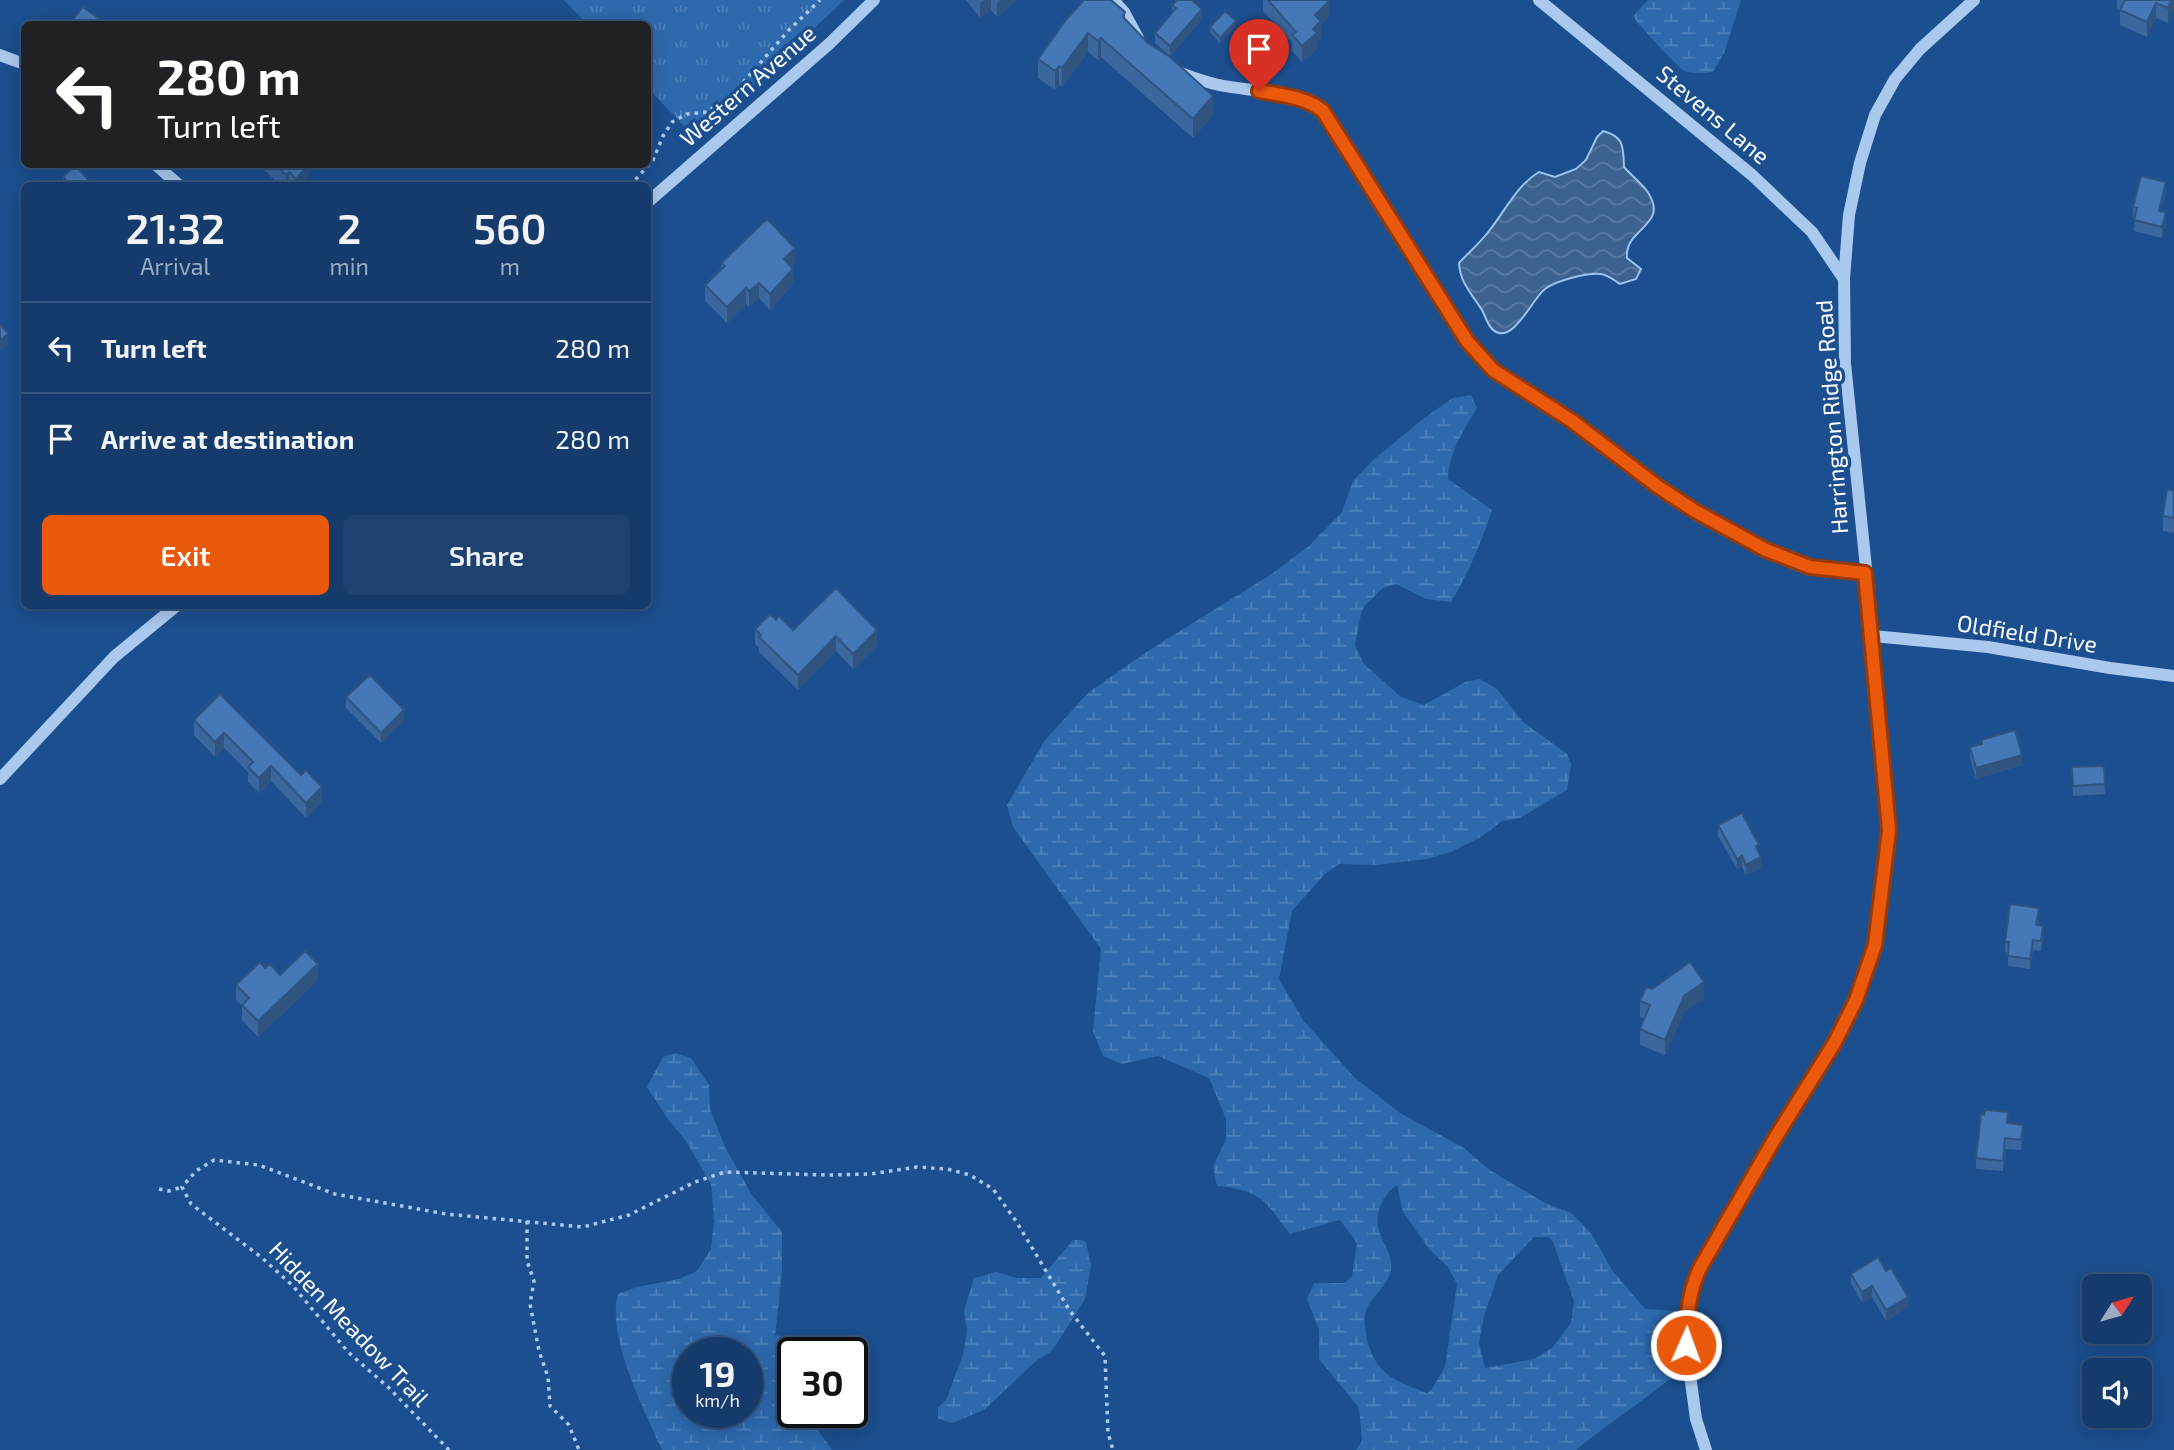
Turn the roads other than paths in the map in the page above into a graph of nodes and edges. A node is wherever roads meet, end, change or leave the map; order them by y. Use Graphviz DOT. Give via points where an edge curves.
graph roads {
  1 [pos="874,0"];
  2 [pos="1113,0"];
  3 [pos="1539,0"];
  4 [pos="1975,0"];
  5 [pos="1148,50"];
  6 [pos="0,55"];
  7 [pos="21,63"];
  8 [pos="1165,64"];
  9 [pos="160,168"];
  10 [pos="175,182"];
  11 [pos="651,199"];
  12 [pos="1844,279"];
  13 [pos="1865,573"];
  14 [pos="172,609"];
  15 [pos="1873,636"];
  16 [pos="2174,676"];
  17 [pos="0,779"];
  18 [pos="1706,1450"];
  1 -- 11 [label="street, Western Avenue"];
  2 -- 5 [label="street"];
  3 -- 12 [label="street, Stevens Lane" via="1752,175 1812,232"];
  4 -- 12 [label="street, Harrington Ridge Road" via="1920,49 1895,79 1875,116 1849,215"];
  6 -- 7 [label="street"];
  8 -- 13 [label="street" via="1218,85 1314,104 1323,111 1467,341 1493,370 1572,421 1657,486 1766,550 1810,567"];
  9 -- 10 [label="street"];
  12 -- 13 [label="street, Harrington Ridge Road" via="1845,363"];
  13 -- 15 [label="street, Harrington Ridge Road"];
  14 -- 17 [label="street" via="114,657"];
  15 -- 16 [label="street, Oldfield Drive" via="1988,647"];
  15 -- 18 [label="street, Harrington Ridge Road" via="1889,830 1875,945 1835,1042 1748,1183 1693,1284 1686,1345 1696,1419"];
}
